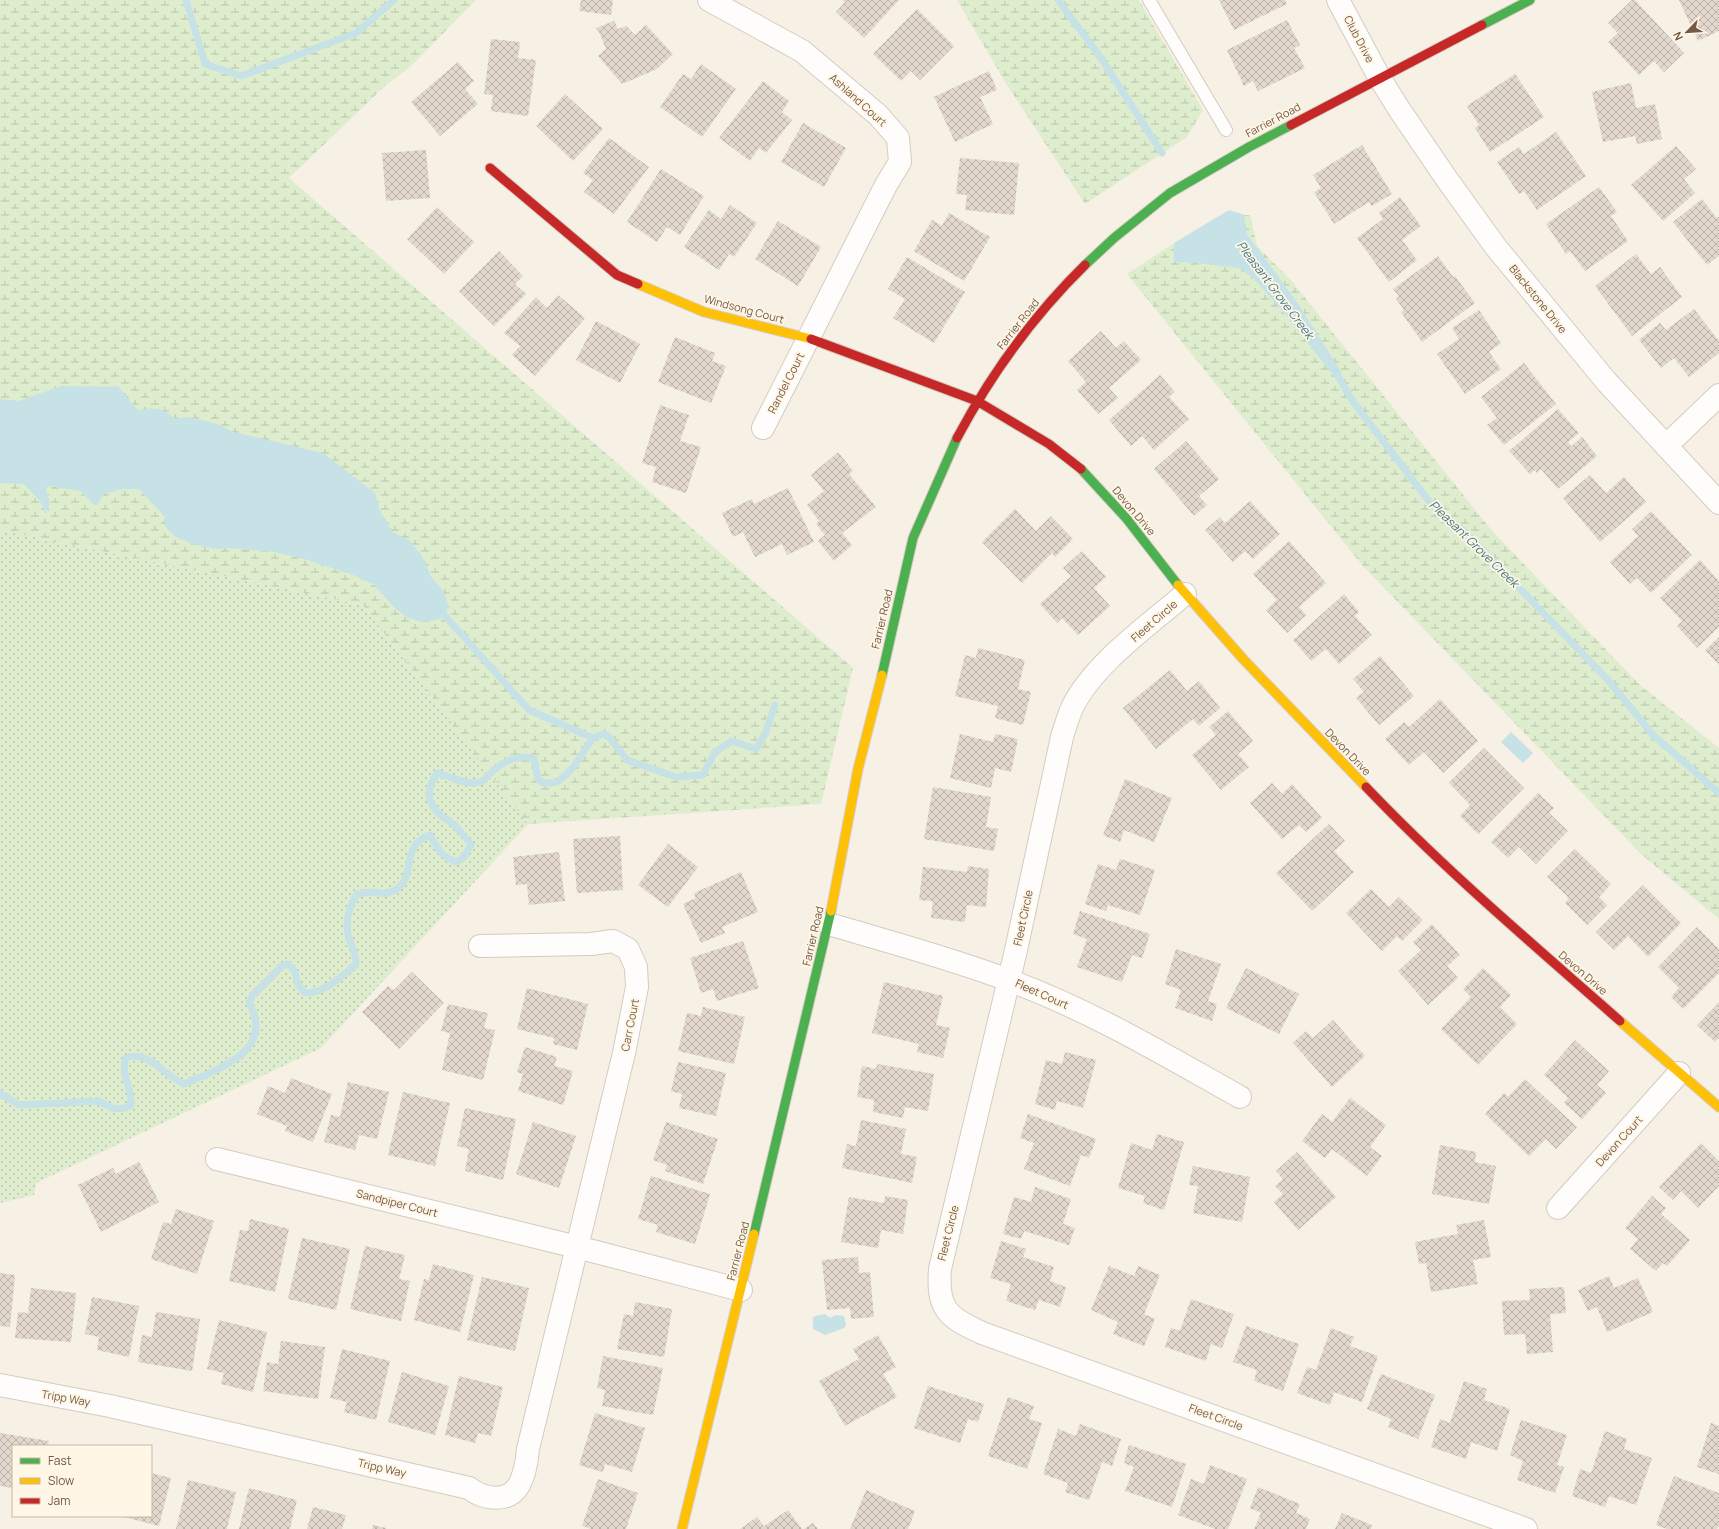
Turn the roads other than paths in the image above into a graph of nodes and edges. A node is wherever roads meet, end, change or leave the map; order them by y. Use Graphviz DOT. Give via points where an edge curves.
graph roads {
  1 [pos="709,0"];
  2 [pos="1149,0"];
  3 [pos="1338,0"];
  4 [pos="1530,0"];
  5 [pos="1379,77"];
  6 [pos="1226,130"];
  7 [pos="490,168"];
  8 [pos="809,338"];
  9 [pos="1719,395"];
  10 [pos="977,401"];
  11 [pos="763,428"];
  12 [pos="1666,446"];
  13 [pos="1719,503"];
  14 [pos="1185,594"];
  15 [pos="829,924"];
  16 [pos="480,946"];
  17 [pos="1009,980"];
  18 [pos="1679,1073"];
  19 [pos="1240,1098"];
  20 [pos="1719,1107"];
  21 [pos="217,1159"];
  22 [pos="1558,1208"];
  23 [pos="577,1247"];
  24 [pos="741,1290"];
  25 [pos="0,1385"];
  26 [pos="682,1529"];
  27 [pos="1526,1529"];
  1 -- 8 [label="street, Ashland Court" via="802,51 878,115 898,138 900,162"];
  2 -- 6 [label="lane"];
  3 -- 5 [label="street, Club Drive"];
  4 -- 5 [label="street, Farrier Road"];
  5 -- 10 [label="street, Farrier Road" via="1170,193 1114,238 1066,284 1023,334"];
  5 -- 12 [label="street, Blackstone Drive" via="1495,246 1606,381"];
  7 -- 8 [label="street, Windsong Court" via="617,275 704,312"];
  8 -- 10 [label="street, Windsong Court"];
  8 -- 11 [label="street, Randel Court"];
  9 -- 12 [label="street"];
  10 -- 14 [label="street, Devon Drive" via="1077,464 1126,518"];
  10 -- 15 [label="street, Farrier Road" via="950,452 913,538 858,769"];
  12 -- 13 [label="street, Blackstone Drive"];
  14 -- 17 [label="street, Fleet Circle" via="1109,660 1088,682 1072,708 1062,737"];
  14 -- 18 [label="street, Devon Drive" via="1244,660 1402,825 1467,886"];
  15 -- 17 [label="street, Fleet Court"];
  15 -- 24 [label="street, Farrier Road"];
  16 -- 23 [label="street, Carr Court" via="591,944 614,941 628,949 636,967 637,986 624,1053"];
  17 -- 19 [label="street, Fleet Court" via="1113,1026"];
  17 -- 27 [label="street, Fleet Circle" via="940,1268 938,1286 944,1308 963,1324 982,1333"];
  18 -- 20 [label="street, Devon Drive"];
  18 -- 22 [label="street, Devon Court"];
  21 -- 23 [label="street, Sandpiper Court"];
  23 -- 24 [label="street, Sandpiper Court"];
  23 -- 25 [label="street, Tripp Way" via="523,1475 511,1494 499,1498 488,1498 469,1488 110,1406"];
  24 -- 26 [label="street, Farrier Road"];
}
